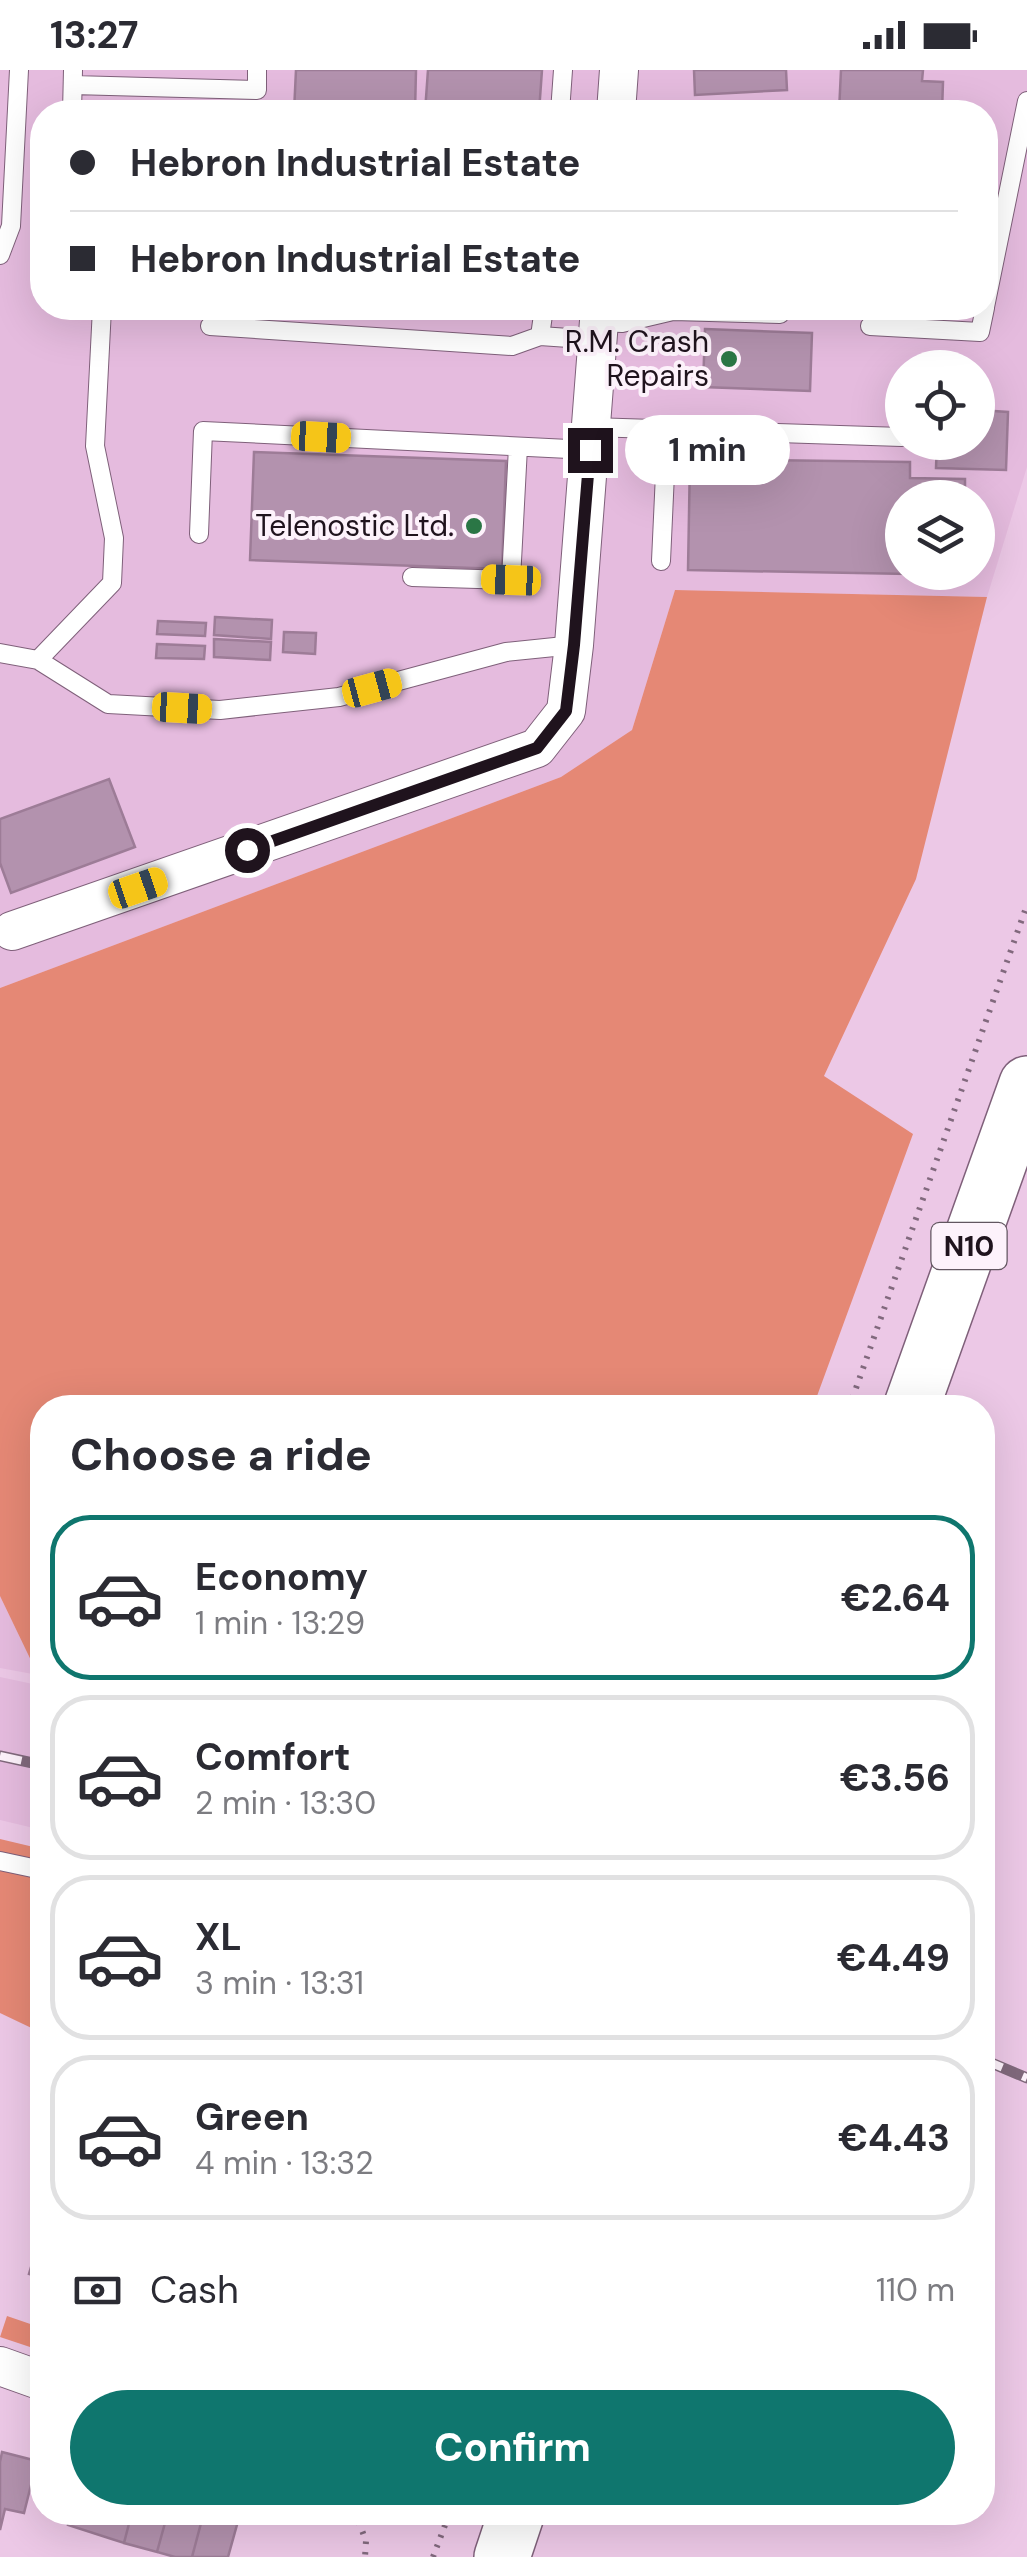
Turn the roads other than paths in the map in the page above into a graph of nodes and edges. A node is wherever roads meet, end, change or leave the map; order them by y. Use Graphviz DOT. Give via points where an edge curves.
graph roads {
  1 [pos="19,70"];
  2 [pos="257,70"];
  3 [pos="564,70"];
  4 [pos="619,70"];
  5 [pos="73,78"];
  6 [pos="561,100"];
  7 [pos="617,100"];
  8 [pos="1027,101"];
  9 [pos="998,243"];
  10 [pos="0,254"];
  11 [pos="101,320"];
  12 [pos="542,320"];
  13 [pos="635,320"];
  14 [pos="982,320"];
  15 [pos="599,323"];
  16 [pos="210,326"];
  17 [pos="870,326"];
  18 [pos="540,336"];
  19 [pos="667,430"];
  20 [pos="885,436"];
  21 [pos="590,439"];
  22 [pos="518,447"];
  23 [pos="199,534"];
  24 [pos="662,561"];
  25 [pos="412,577"];
  26 [pos="574,645"];
  27 [pos="0,653"];
  28 [pos="38,660"];
  29 [pos="6,934"];
  30 [pos="1027,1084"];
  31 [pos="916,1395"];
  32 [pos="0,1860"];
  33 [pos="30,1867"];
  34 [pos="0,2366"];
  35 [pos="30,2377"];
  36 [pos="513,2525"];
  37 [pos="502,2557"];
  1 -- 10 [label="lane" via="11,226"];
  2 -- 5 [label="lane" via="257,90"];
  3 -- 6 [label="lane"];
  4 -- 7 [label="street"];
  8 -- 9 [label="lane"];
  11 -- 28 [label="lane" via="94,446 114,538 112,583"];
  12 -- 18 [label="lane"];
  13 -- 15 [label="lane"];
  14 -- 17 [label="lane" via="980,332"];
  15 -- 18 [label="lane"];
  15 -- 21 [label="street"];
  16 -- 18 [label="lane" via="512,346"];
  19 -- 20 [label="lane"];
  19 -- 21 [label="lane"];
  19 -- 24 [label="lane"];
  21 -- 22 [label="lane"];
  21 -- 26 [label="street"];
  22 -- 23 [label="lane" via="203,430"];
  22 -- 25 [label="lane" via="511,580"];
  26 -- 28 [label="lane" via="506,652 339,696 220,710 108,704"];
  26 -- 29 [label="street" via="566,711 537,748"];
  27 -- 28 [label="lane"];
  30 -- 31 [label="highway, N10"];
  32 -- 33 [label="lane"];
  34 -- 35 [label="street"];
  36 -- 37 [label="highway"];
}
